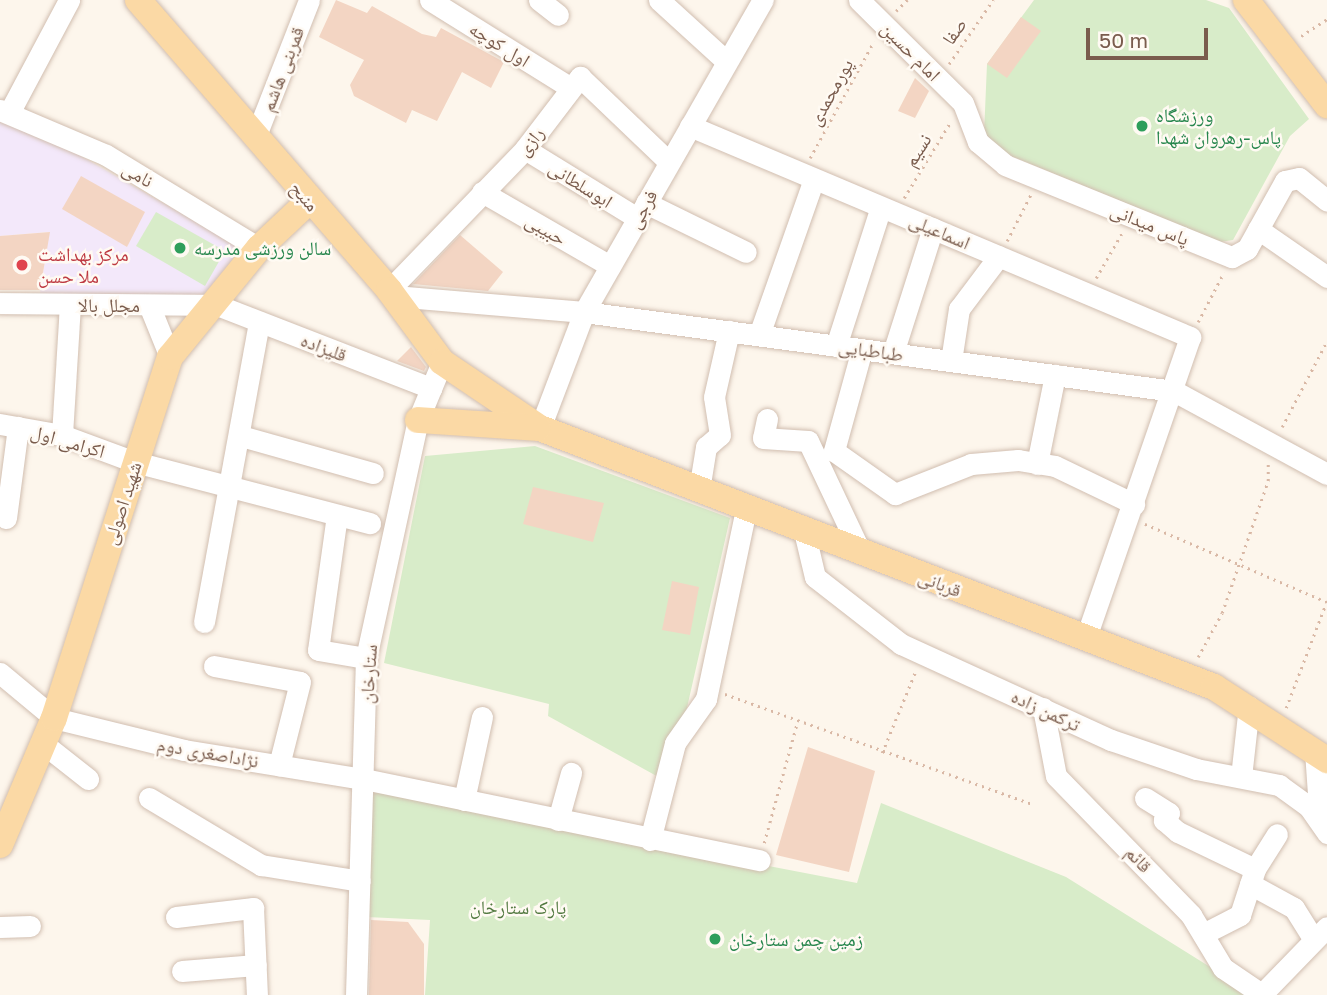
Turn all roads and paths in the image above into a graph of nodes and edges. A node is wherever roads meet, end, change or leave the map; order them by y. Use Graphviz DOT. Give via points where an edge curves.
graph roads {
  1 [pos="69,0"];
  2 [pos="138,0"];
  3 [pos="308,0"];
  4 [pos="430,0"];
  5 [pos="539,0"];
  6 [pos="763,0"];
  7 [pos="859,0"];
  8 [pos="993,0"];
  9 [pos="1246,0"];
  10 [pos="666,2"];
  11 [pos="558,15"];
  12 [pos="1327,19"];
  13 [pos="883,24"];
  14 [pos="1283,48"];
  15 [pos="724,60"];
  16 [pos="939,79"];
  17 [pos="571,88"];
  18 [pos="963,103"];
  19 [pos="1327,105"];
  20 [pos="5,111"];
  21 [pos="690,126"];
  22 [pos="256,138"];
  23 [pos="525,149"];
  24 [pos="669,162"];
  25 [pos="808,176"];
  26 [pos="1038,178"];
  27 [pos="482,192"];
  28 [pos="309,201"];
  29 [pos="1327,201"];
  30 [pos="888,210"];
  31 [pos="642,211"];
  32 [pos="1132,216"];
  33 [pos="933,228"];
  34 [pos="1258,229"];
  35 [pos="259,248"];
  36 [pos="746,252"];
  37 [pos="999,256"];
  38 [pos="1232,257"];
  39 [pos="610,266"];
  40 [pos="1327,277"];
  41 [pos="391,293"];
  42 [pos="1087,293"];
  43 [pos="0,303"];
  44 [pos="70,305"];
  45 [pos="149,305"];
  46 [pos="217,305"];
  47 [pos="584,312"];
  48 [pos="259,322"];
  49 [pos="729,331"];
  50 [pos="759,335"];
  51 [pos="1190,337"];
  52 [pos="1327,341"];
  53 [pos="836,346"];
  54 [pos="862,349"];
  55 [pos="893,353"];
  56 [pos="170,357"];
  57 [pos="951,361"];
  58 [pos="442,362"];
  59 [pos="1055,375"];
  60 [pos="431,388"];
  61 [pos="1174,391"];
  62 [pos="418,419"];
  63 [pos="766,419"];
  64 [pos="9,425"];
  65 [pos="540,428"];
  66 [pos="62,435"];
  67 [pos="241,436"];
  68 [pos="1275,444"];
  69 [pos="828,457"];
  70 [pos="135,462"];
  71 [pos="1037,464"];
  72 [pos="373,473"];
  73 [pos="1327,474"];
  74 [pos="227,483"];
  75 [pos="699,490"];
  76 [pos="746,509"];
  77 [pos="1131,511"];
  78 [pos="337,515"];
  79 [pos="6,518"];
  80 [pos="370,523"];
  81 [pos="804,531"];
  82 [pos="862,553"];
  83 [pos="1238,565"];
  84 [pos="1327,603"];
  85 [pos="204,622"];
  86 [pos="1086,638"];
  87 [pos="923,654"];
  88 [pos="366,659"];
  89 [pos="214,666"];
  90 [pos="0,673"];
  91 [pos="1188,677"];
  92 [pos="709,687"];
  93 [pos="1249,706"];
  94 [pos="1043,708"];
  95 [pos="54,718"];
  96 [pos="482,718"];
  97 [pos="797,723"];
  98 [pos="1279,724"];
  99 [pos="45,745"];
  100 [pos="883,753"];
  101 [pos="1321,756"];
  102 [pos="279,765"];
  103 [pos="571,773"];
  104 [pos="1241,777"];
  105 [pos="88,779"];
  106 [pos="364,779"];
  107 [pos="149,798"];
  108 [pos="1145,798"];
  109 [pos="464,800"];
  110 [pos="1032,804"];
  111 [pos="558,820"];
  112 [pos="1324,829"];
  113 [pos="1277,834"];
  114 [pos="650,840"];
  115 [pos="0,845"];
  116 [pos="760,860"];
  117 [pos="1252,876"];
  118 [pos="360,881"];
  119 [pos="176,917"];
  120 [pos="30,926"];
  121 [pos="0,927"];
  122 [pos="1320,933"];
  123 [pos="1203,934"];
  124 [pos="256,965"];
  125 [pos="182,971"];
  126 [pos="257,995"];
  127 [pos="356,995"];
  128 [pos="1263,995"];
  1 -- 20 [label="street, نامی"];
  2 -- 22 [label="main road, منبح"];
  3 -- 22 [label="street, قمربنی هاشم"];
  4 -- 17 [label="street, اول کوچه"];
  5 -- 11 [label="street"];
  6 -- 15 [label="street, فرجی"];
  7 -- 13 [label="street, امام حسین"];
  8 -- 16 [label="path, صفا"];
  9 -- 14 [label="main road"];
  10 -- 15 [label="street"];
  12 -- 14 [label="path"];
  13 -- 16 [label="street, امام حسین"];
  13 -- 25 [label="path, پورمحمدی"];
  14 -- 19 [label="main road"];
  15 -- 21 [label="street, فرجی"];
  16 -- 18 [label="street, امام حسین"];
  17 -- 23 [label="street, رازی"];
  17 -- 24 [label="street" via="580,77"];
  18 -- 26 [label="street, پاس میدانی" via="978,142 1005,164"];
  18 -- 30 [label="path, نسیم"];
  20 -- 35 [label="street, نامی" via="106,155"];
  21 -- 24 [label="street, فرجی"];
  21 -- 25 [label="street, اسماعیلی"];
  22 -- 28 [label="main road, منبح"];
  23 -- 27 [label="street, رازی"];
  23 -- 31 [label="street, ابوسلطانی"];
  24 -- 31 [label="street, فرجی"];
  25 -- 30 [label="street, اسماعیلی"];
  25 -- 50 [label="street"];
  26 -- 32 [label="street, پاس میدانی"];
  26 -- 37 [label="path"];
  27 -- 39 [label="street, حبیبی"];
  27 -- 41 [label="street, رازی"];
  28 -- 35 [label="main road, شهید اصولی"];
  28 -- 41 [label="main road, منبح"];
  29 -- 34 [label="street" via="1299,178 1285,180"];
  30 -- 33 [label="street, اسماعیلی"];
  30 -- 53 [label="street"];
  31 -- 36 [label="street, ابوسلطانی"];
  31 -- 39 [label="street, فرجی"];
  32 -- 38 [label="street, پاس میدانی"];
  32 -- 42 [label="path"];
  33 -- 37 [label="street, اسماعیلی"];
  33 -- 55 [label="street"];
  34 -- 38 [label="street" via="1247,249"];
  34 -- 40 [label="street"];
  35 -- 46 [label="main road, شهید اصولی"];
  37 -- 42 [label="street, اسماعیلی"];
  37 -- 57 [label="street" via="959,309"];
  38 -- 51 [label="path"];
  39 -- 47 [label="street, فرجی"];
  41 -- 47 [label="street, طباطبایی"];
  41 -- 58 [label="main road, منبح"];
  42 -- 51 [label="street, اسماعیلی"];
  43 -- 44 [label="street, مجلل بالا"];
  44 -- 45 [label="street, مجلل بالا"];
  44 -- 66 [label="street"];
  45 -- 46 [label="street, مجلل بالا"];
  45 -- 56 [label="street"];
  46 -- 48 [label="street, قلیزاده"];
  46 -- 56 [label="main road, شهید اصولی"];
  47 -- 49 [label="street, طباطبایی"];
  47 -- 65 [label="street, فرجی"];
  48 -- 60 [label="street, قلیزاده"];
  48 -- 67 [label="street"];
  49 -- 50 [label="street, طباطبایی"];
  49 -- 75 [label="street" via="714,397 720,435 706,447"];
  50 -- 53 [label="street, طباطبایی"];
  51 -- 61 [label="street"];
  52 -- 68 [label="path"];
  53 -- 54 [label="street, طباطبایی"];
  54 -- 55 [label="street, طباطبایی"];
  54 -- 69 [label="street"];
  55 -- 57 [label="street, طباطبایی"];
  56 -- 70 [label="main road, شهید اصولی"];
  57 -- 59 [label="street, طباطبایی"];
  58 -- 60 [label="street, ستارخان"];
  58 -- 65 [label="main road, منبح"];
  59 -- 61 [label="street, طباطبایی"];
  59 -- 71 [label="street"];
  60 -- 62 [label="street, ستارخان"];
  61 -- 68 [label="street, طباطبایی"];
  61 -- 77 [label="street"];
  62 -- 65 [label="main road"];
  62 -- 88 [label="street, ستارخان"];
  63 -- 69 [label="street" via="763,438 808,441"];
  64 -- 66 [label="street, اکرامی اول"];
  64 -- 79 [label="street"];
  65 -- 75 [label="main road, قربانی"];
  66 -- 70 [label="street, اکرامی اول"];
  67 -- 72 [label="street"];
  67 -- 74 [label="street"];
  68 -- 73 [label="street, طباطبایی"];
  68 -- 83 [label="path"];
  69 -- 71 [label="street" via="895,494 971,464"];
  69 -- 82 [label="street"];
  70 -- 74 [label="street, اکرامی اول"];
  70 -- 95 [label="main road, شهید اصولی"];
  71 -- 77 [label="street"];
  74 -- 78 [label="street, اکرامی اول"];
  74 -- 85 [label="street"];
  75 -- 76 [label="main road, قربانی"];
  76 -- 81 [label="main road, قربانی"];
  76 -- 92 [label="street"];
  77 -- 83 [label="path"];
  77 -- 86 [label="street"];
  78 -- 80 [label="street, اکرامی اول"];
  78 -- 88 [label="street" via="318,650"];
  81 -- 82 [label="main road, قربانی"];
  81 -- 87 [label="street, ترکمن زاده" via="815,577 832,594"];
  82 -- 86 [label="main road, قربانی"];
  83 -- 84 [label="path"];
  83 -- 91 [label="path" via="1222,613"];
  84 -- 98 [label="path"];
  86 -- 91 [label="main road, قربانی"];
  87 -- 94 [label="street, ترکمن زاده"];
  87 -- 100 [label="path"];
  88 -- 106 [label="street, ستارخان"];
  89 -- 102 [label="street" via="300,682"];
  90 -- 95 [label="street"];
  91 -- 93 [label="main road, قربانی"];
  92 -- 97 [label="path"];
  92 -- 114 [label="street" via="675,743"];
  93 -- 98 [label="main road, قربانی"];
  93 -- 104 [label="street"];
  94 -- 104 [label="street, ترکمن زاده" via="1111,740"];
  94 -- 123 [label="street, قائم" via="1056,776"];
  95 -- 99 [label="main road, شهید اصولی"];
  95 -- 102 [label="street, نژاداصغری دوم"];
  96 -- 109 [label="street"];
  97 -- 100 [label="path"];
  97 -- 116 [label="path"];
  98 -- 101 [label="main road, قربانی"];
  99 -- 105 [label="street"];
  99 -- 115 [label="main road, شهید اصولی"];
  100 -- 110 [label="path"];
  101 -- 112 [label="street"];
  102 -- 106 [label="street, نژاداصغری دوم"];
  103 -- 111 [label="street"];
  104 -- 112 [label="street, ترکمن زاده" via="1295,794"];
  106 -- 109 [label="street, نژاداصغری دوم"];
  106 -- 118 [label="street, ستارخان"];
  107 -- 118 [label="street" via="261,865"];
  108 -- 117 [label="street" via="1169,813 1164,820 1178,832"];
  109 -- 111 [label="street, نژاداصغری دوم"];
  111 -- 114 [label="street, نژاداصغری دوم"];
  113 -- 117 [label="street"];
  114 -- 116 [label="street, نژاداصغری دوم"];
  117 -- 122 [label="street"];
  117 -- 123 [label="street" via="1240,915"];
  118 -- 127 [label="street, ستارخان"];
  119 -- 124 [label="street" via="253,908"];
  120 -- 121 [label="street"];
  122 -- 128 [label="street"];
  123 -- 128 [label="street, قائم" via="1223,968"];
  124 -- 125 [label="street"];
  124 -- 126 [label="street"];
}
